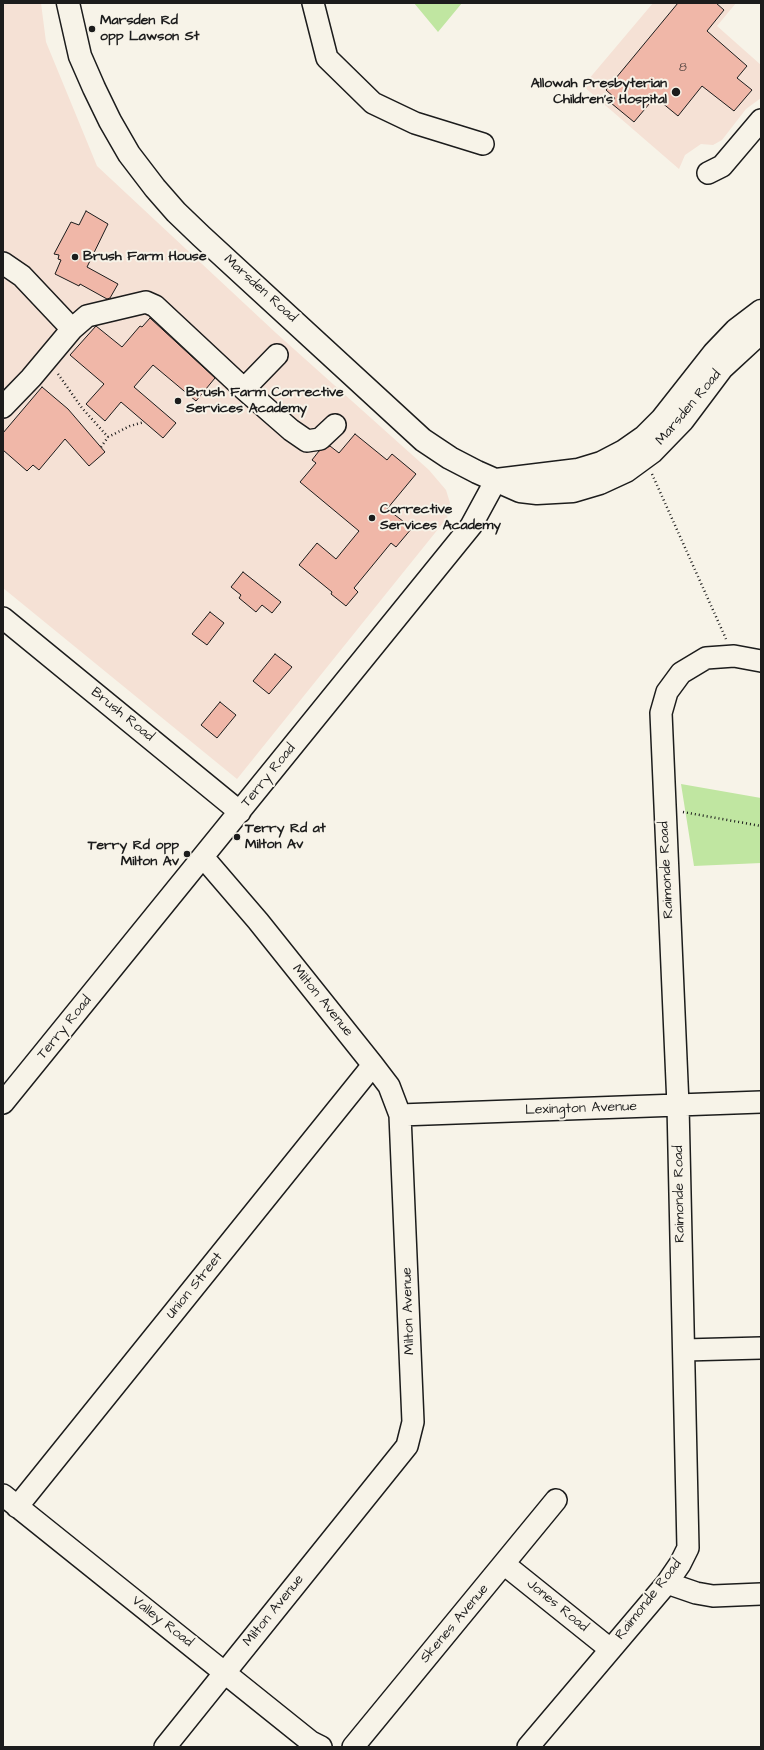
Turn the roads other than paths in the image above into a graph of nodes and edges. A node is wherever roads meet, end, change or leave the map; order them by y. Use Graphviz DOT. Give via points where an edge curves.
graph roads {
  1 [pos="68,3"];
  2 [pos="313,3"];
  3 [pos="761,120"];
  4 [pos="483,144"];
  5 [pos="708,173"];
  6 [pos="3,263"];
  7 [pos="761,311"];
  8 [pos="72,329"];
  9 [pos="761,332"];
  10 [pos="277,355"];
  11 [pos="244,389"];
  12 [pos="3,407"];
  13 [pos="335,425"];
  14 [pos="496,480"];
  15 [pos="3,618"];
  16 [pos="761,661"];
  17 [pos="240,812"];
  18 [pos="204,858"];
  19 [pos="373,1065"];
  20 [pos="761,1102"];
  21 [pos="3,1103"];
  22 [pos="678,1105"];
  23 [pos="400,1115"];
  24 [pos="761,1348"];
  25 [pos="684,1350"];
  26 [pos="556,1500"];
  27 [pos="10,1501"];
  28 [pos="504,1564"];
  29 [pos="667,1583"];
  30 [pos="761,1594"];
  31 [pos="610,1649"];
  32 [pos="224,1672"];
  33 [pos="165,1747"];
  34 [pos="321,1747"];
  35 [pos="352,1747"];
  36 [pos="528,1747"];
  1 -- 14 [label="highway, Marsden Road" via="80,56 110,122 163,198 423,440 450,458"];
  2 -- 4 [label="street" via="327,58 373,103 415,122"];
  3 -- 5 [label="street" via="722,166"];
  6 -- 8 [label="street" via="22,276"];
  7 -- 14 [label="highway, Marsden Road" via="736,330 714,353 662,419 644,437 624,451 601,463 578,470"];
  8 -- 11 [label="street" via="87,316 146,302 155,306"];
  8 -- 12 [label="street"];
  9 -- 14 [label="highway, Marsden Road" via="722,368 683,420 652,452 626,471 600,483 573,491 553,493 520,491"];
  10 -- 11 [label="street"];
  11 -- 13 [label="street" via="306,441 320,439"];
  14 -- 17 [label="street, Terry Road" via="471,526"];
  15 -- 17 [label="street, Brush Road"];
  16 -- 22 [label="street, Raimonde Road" via="734,656 706,658 681,673 667,692 661,712"];
  17 -- 18 [label="street, Terry Road"];
  18 -- 19 [label="street, Milton Avenue"];
  18 -- 21 [label="street, Terry Road"];
  19 -- 23 [label="street, Milton Avenue" via="389,1086"];
  19 -- 27 [label="street, Union Street"];
  20 -- 22 [label="street, Lexington Avenue"];
  22 -- 23 [label="street, Lexington Avenue"];
  22 -- 25 [label="street, Raimonde Road"];
  23 -- 32 [label="street, Milton Avenue" via="413,1422 407,1446"];
  24 -- 25 [label="street"];
  25 -- 29 [label="street, Raimonde Road" via="688,1548"];
  26 -- 28 [label="street, Skenes Avenue"];
  27 -- 32 [label="street, Valley Road"];
  28 -- 31 [label="street, Jones Road"];
  28 -- 35 [label="street, Skenes Avenue"];
  29 -- 30 [label="street" via="713,1596"];
  29 -- 31 [label="street, Raimonde Road"];
  31 -- 36 [label="street, Raimonde Road"];
  32 -- 33 [label="street, Milton Avenue"];
  32 -- 34 [label="street, Valley Road" via="310,1742"];
}
